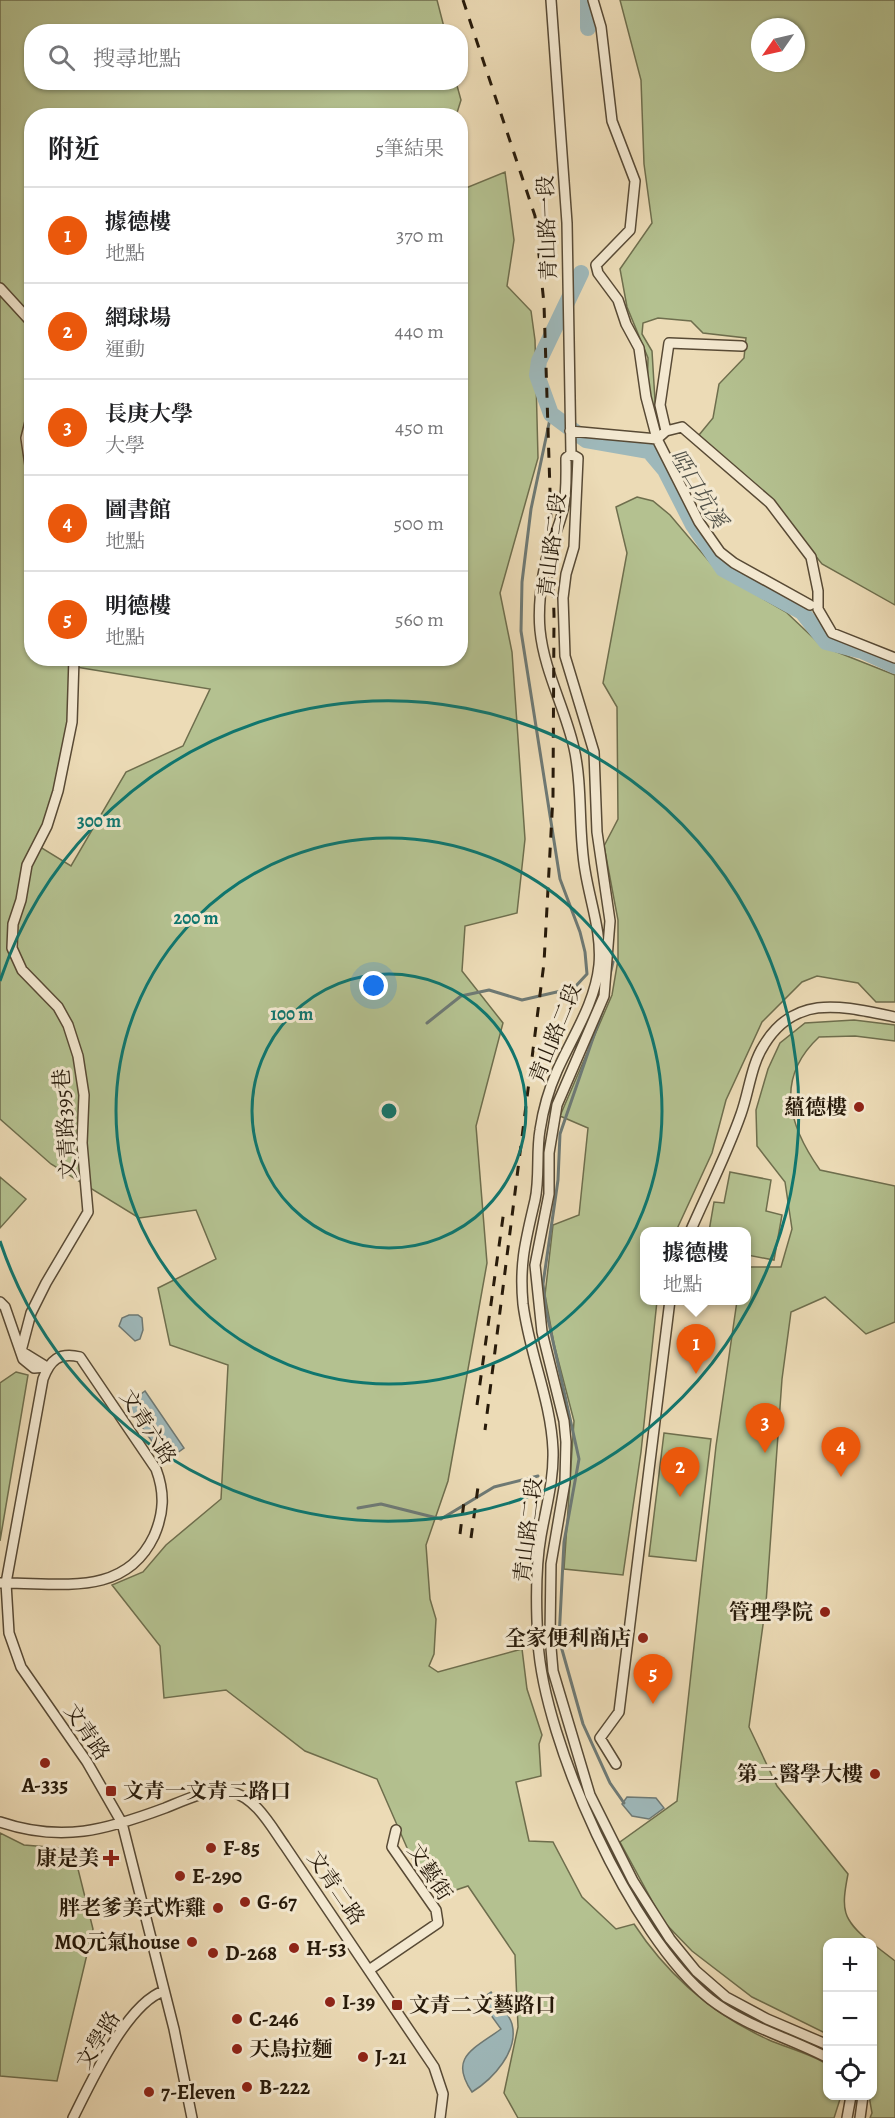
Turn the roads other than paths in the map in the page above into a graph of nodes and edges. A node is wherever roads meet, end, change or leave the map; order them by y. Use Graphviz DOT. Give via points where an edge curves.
graph roads {
  1 [pos="551,0"];
  2 [pos="593,0"];
  3 [pos="0,288"];
  4 [pos="24,314"];
  5 [pos="742,346"];
  6 [pos="570,431"];
  7 [pos="666,431"];
  8 [pos="657,439"];
  9 [pos="571,454"];
  10 [pos="810,605"];
  11 [pos="895,658"];
  12 [pos="74,666"];
  13 [pos="895,1017"];
  14 [pos="692,1227"];
  15 [pos="0,1302"];
  16 [pos="669,1305"];
  17 [pos="21,1351"];
  18 [pos="48,1366"];
  19 [pos="3,1583"];
  20 [pos="616,1764"];
  21 [pos="0,1822"];
  22 [pos="122,1824"];
  23 [pos="396,1830"];
  24 [pos="369,1970"];
  25 [pos="164,1991"];
  26 [pos="823,2043"];
  27 [pos="823,2056"];
  28 [pos="850,2100"];
  29 [pos="862,2100"];
  30 [pos="73,2118"];
  31 [pos="192,2118"];
  32 [pos="440,2118"];
  33 [pos="847,2118"];
  34 [pos="860,2118"];
  1 -- 6 [label="street, 青山路一段" via="567,223"];
  2 -- 8 [label="street" via="601,27 612,121 634,181 630,230 596,265 618,300 639,348"];
  3 -- 4 [label="street"];
  5 -- 7 [label="street" via="669,343 660,405"];
  6 -- 8 [label="street"];
  6 -- 9 [label="street, 青山路一段"];
  7 -- 8 [label="street"];
  7 -- 11 [label="street" via="682,427 770,503 811,557 818,609 832,633"];
  8 -- 10 [label="street" via="699,522 720,552"];
  9 -- 26 [label="street, 青山路二段" via="578,458 574,547 563,598 565,656 594,752 597,832 610,921 604,996 557,1105 549,1153 549,1194 535,1265 542,1332 566,1442 565,1482 551,1564 553,1671 590,1795 633,1881 670,1940 696,1971 726,1997"];
  9 -- 27 [label="street, 青山路二段" via="566,458 563,509 545,564 539,626 544,656 575,752 585,869 597,923 599,964 591,999 556,1074 539,1132 535,1198 527,1222 522,1269 528,1336 553,1446 538,1568 542,1675 580,1796 603,1846 683,1975 748,2025"];
  12 -- 17 [label="street, 文青路395巷" via="72,722 58,791 47,826 27,865 13,924 12,948 22,970 58,1006 78,1056 84,1095 82,1143 88,1212 31,1314"];
  13 -- 14 [label="street" via="842,1006 819,1006 782,1024 764,1045 741,1114"];
  15 -- 17 [label="street"];
  16 -- 20 [label="street" via="619,1712 600,1738"];
  17 -- 18 [label="street" via="33,1368"];
  18 -- 19 [label="street, 文青路"];
  18 -- 19 [label="street, 文青六路" via="67,1354 80,1357 156,1469 162,1485 162,1515 138,1561 109,1580"];
  19 -- 22 [label="street, 文青路" via="9,1633 21,1667 87,1762"];
  21 -- 22 [label="street, 文青二路" via="29,1832 71,1833"];
  22 -- 24 [label="street, 文青二路" via="197,1795 233,1792 247,1800 285,1846"];
  22 -- 25 [label="street, 文青路"];
  23 -- 24 [label="street, 文藝街" via="392,1847 436,1910 438,1923"];
  24 -- 32 [label="street, 文青二路" via="434,2067 444,2094"];
  25 -- 30 [label="street, 文學路" via="154,1994 133,2016"];
  25 -- 31 [label="street, 文青路"];
  28 -- 33 [label="street"];
  29 -- 34 [label="street"];
}
